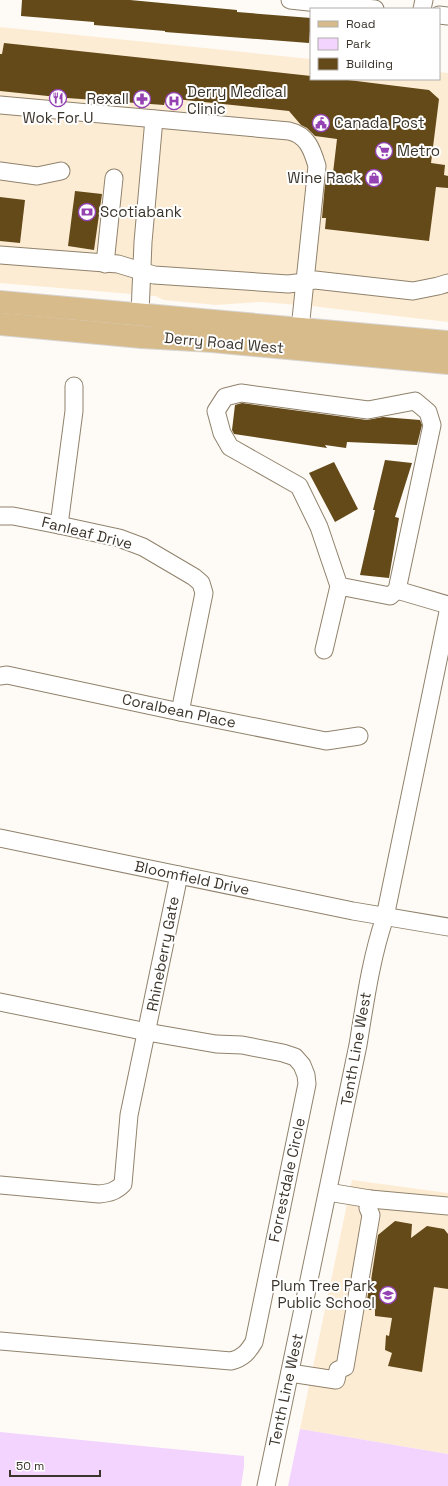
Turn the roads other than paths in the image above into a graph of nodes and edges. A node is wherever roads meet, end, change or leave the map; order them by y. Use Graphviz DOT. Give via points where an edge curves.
graph roads {
  1 [pos="290,0"];
  2 [pos="314,1"];
  3 [pos="367,8"];
  4 [pos="0,105"];
  5 [pos="154,119"];
  6 [pos="0,171"];
  7 [pos="62,171"];
  8 [pos="114,178"];
  9 [pos="0,255"];
  10 [pos="105,264"];
  11 [pos="141,270"];
  12 [pos="305,282"];
  13 [pos="448,283"];
  14 [pos="0,302"];
  15 [pos="140,314"];
  16 [pos="0,324"];
  17 [pos="300,329"];
  18 [pos="448,342"];
  19 [pos="448,363"];
  20 [pos="74,386"];
  21 [pos="0,516"];
  22 [pos="59,525"];
  23 [pos="339,586"];
  24 [pos="397,590"];
  25 [pos="448,605"];
  26 [pos="448,612"];
  27 [pos="324,650"];
  28 [pos="0,676"];
  29 [pos="180,712"];
  30 [pos="359,736"];
  31 [pos="0,838"];
  32 [pos="179,875"];
  33 [pos="385,917"];
  34 [pos="448,927"];
  35 [pos="0,1002"];
  36 [pos="147,1032"];
  37 [pos="0,1185"];
  38 [pos="328,1192"];
  39 [pos="369,1203"];
  40 [pos="448,1206"];
  41 [pos="0,1341"];
  42 [pos="290,1373"];
  43 [pos="266,1486"];
  1 -- 2 [label="street"];
  2 -- 3 [label="street"];
  4 -- 5 [label="street"];
  5 -- 11 [label="street"];
  5 -- 12 [label="street" via="289,131 298,133 312,148 317,166"];
  6 -- 7 [label="street" via="37,176"];
  8 -- 10 [label="street"];
  9 -- 10 [label="street"];
  10 -- 11 [label="street" via="118,264"];
  11 -- 12 [label="street" via="162,276 288,284"];
  11 -- 15 [label="street"];
  12 -- 13 [label="street" via="315,280 413,291"];
  12 -- 17 [label="street"];
  14 -- 15 [label="main road, Derry Road West"];
  15 -- 17 [label="main road, Derry Road West"];
  16 -- 19 [label="main road, Derry Road West"];
  17 -- 18 [label="main road, Derry Road West"];
  20 -- 22 [label="street" via="74,411"];
  21 -- 22 [label="street, Fanleaf Drive"];
  22 -- 29 [label="street, Fanleaf Drive" via="119,538 143,547 201,583 204,593"];
  23 -- 24 [label="street" via="390,596"];
  23 -- 24 [label="street" via="319,527 299,486 230,447 222,433 216,411 225,397 241,393 368,410 415,401 428,412 432,425"];
  23 -- 27 [label="street"];
  24 -- 25 [label="street"];
  26 -- 33 [label="street, Tenth Line West"];
  28 -- 29 [label="street, Coralbean Place" via="7,675"];
  29 -- 30 [label="street, Coralbean Place" via="326,741"];
  31 -- 32 [label="street, Bloomfield Drive"];
  32 -- 33 [label="street, Bloomfield Drive"];
  32 -- 36 [label="street, Rhineberry Gate"];
  33 -- 34 [label="street, Bloomfield Drive"];
  33 -- 38 [label="street, Tenth Line West" via="377,939 358,1050"];
  35 -- 36 [label="street, Forrestdale Circle"];
  36 -- 37 [label="street, Rhineberry Gate" via="129,1115 122,1184 117,1190 100,1194"];
  36 -- 41 [label="street, Forrestdale Circle" via="284,1053 295,1057 306,1075 307,1084 254,1342 244,1356 231,1361"];
  38 -- 39 [label="street"];
  38 -- 42 [label="street, Tenth Line West"];
  39 -- 40 [label="street"];
  39 -- 42 [label="street" via="371,1215 345,1366 338,1370 336,1380"];
  42 -- 43 [label="street, Tenth Line West"];
}
